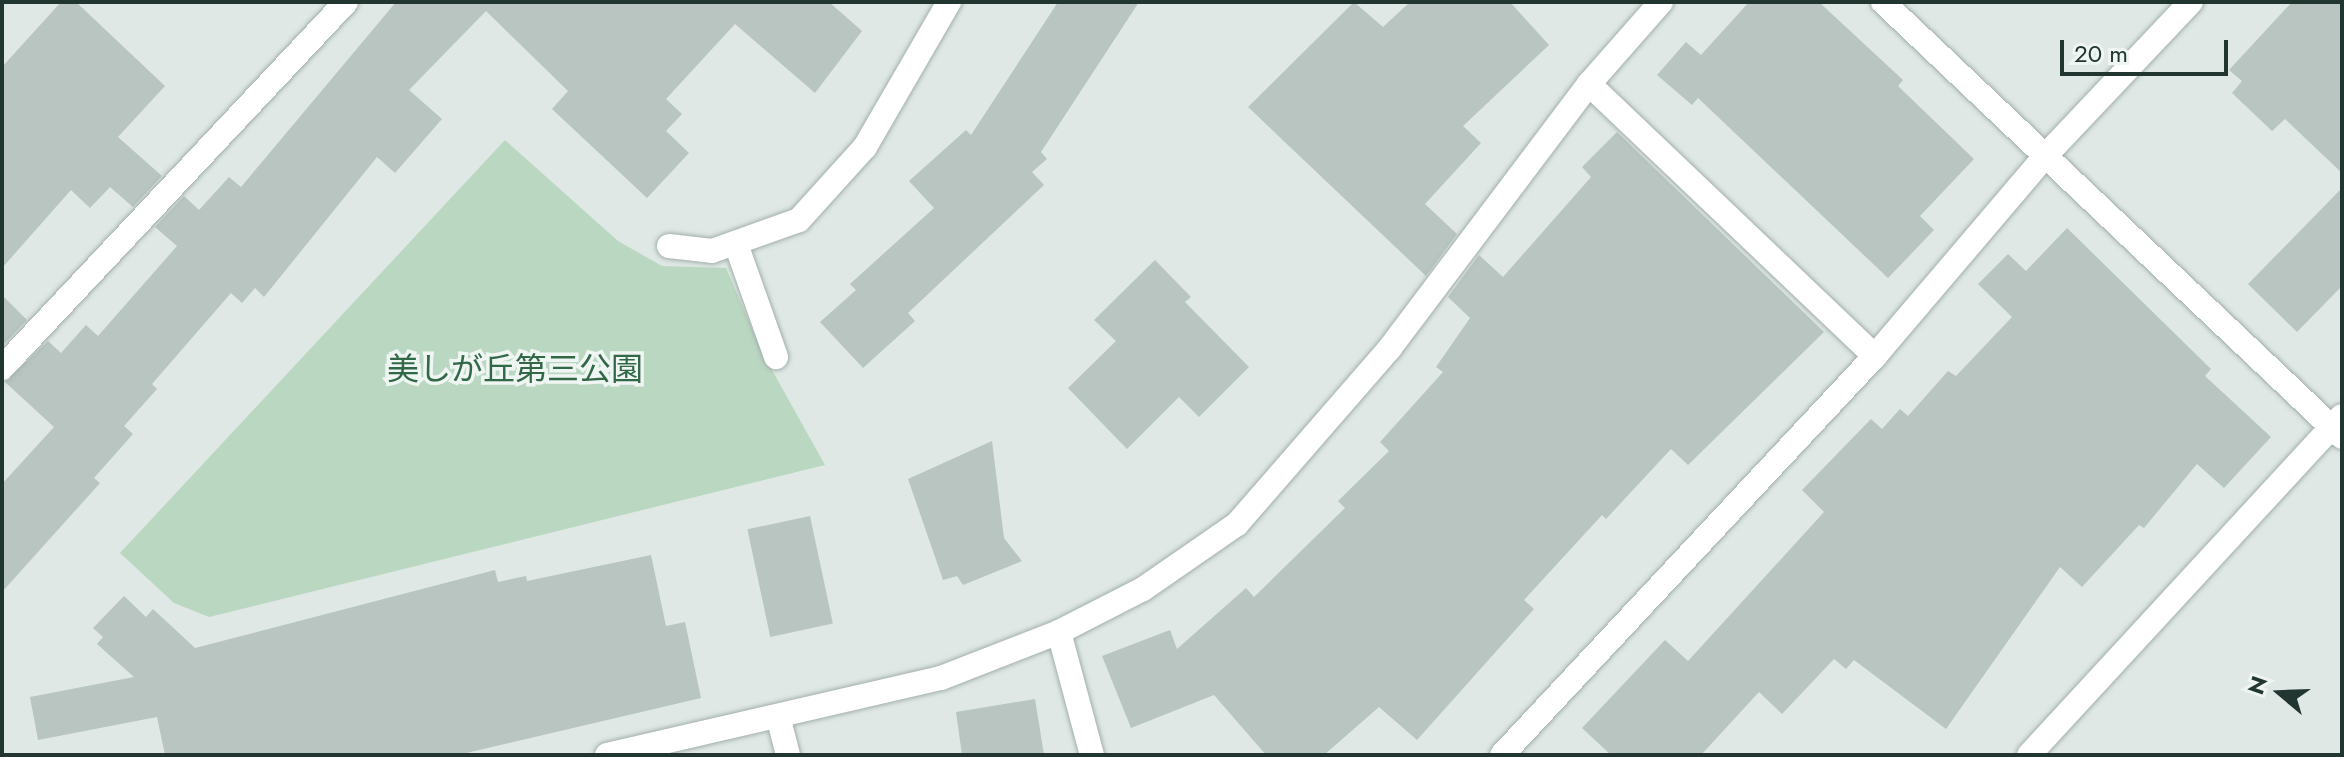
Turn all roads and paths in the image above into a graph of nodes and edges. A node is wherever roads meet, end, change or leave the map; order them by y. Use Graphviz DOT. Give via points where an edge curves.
graph roads {
  1 [pos="346,2"];
  2 [pos="949,2"];
  3 [pos="1661,2"];
  4 [pos="1883,2"];
  5 [pos="2191,2"];
  6 [pos="1589,84"];
  7 [pos="2048,153"];
  8 [pos="736,244"];
  9 [pos="669,246"];
  10 [pos="1875,356"];
  11 [pos="776,357"];
  12 [pos="2,368"];
  13 [pos="2339,426"];
  14 [pos="1059,632"];
  15 [pos="778,716"];
  16 [pos="607,755"];
  17 [pos="788,755"];
  18 [pos="1092,755"];
  19 [pos="1502,755"];
  20 [pos="2029,755"];
  1 -- 12 [label="street"];
  2 -- 8 [label="street" via="865,147 799,220"];
  3 -- 6 [label="street"];
  4 -- 7 [label="street"];
  5 -- 7 [label="street"];
  6 -- 10 [label="street"];
  6 -- 14 [label="street" via="1390,348 1237,524 1143,589"];
  7 -- 10 [label="street"];
  7 -- 13 [label="street"];
  8 -- 9 [label="street" via="712,251"];
  8 -- 11 [label="street"];
  10 -- 19 [label="street"];
  13 -- 20 [label="street"];
  14 -- 15 [label="street" via="941,678"];
  14 -- 18 [label="street"];
  15 -- 16 [label="street"];
  15 -- 17 [label="street"];
}
